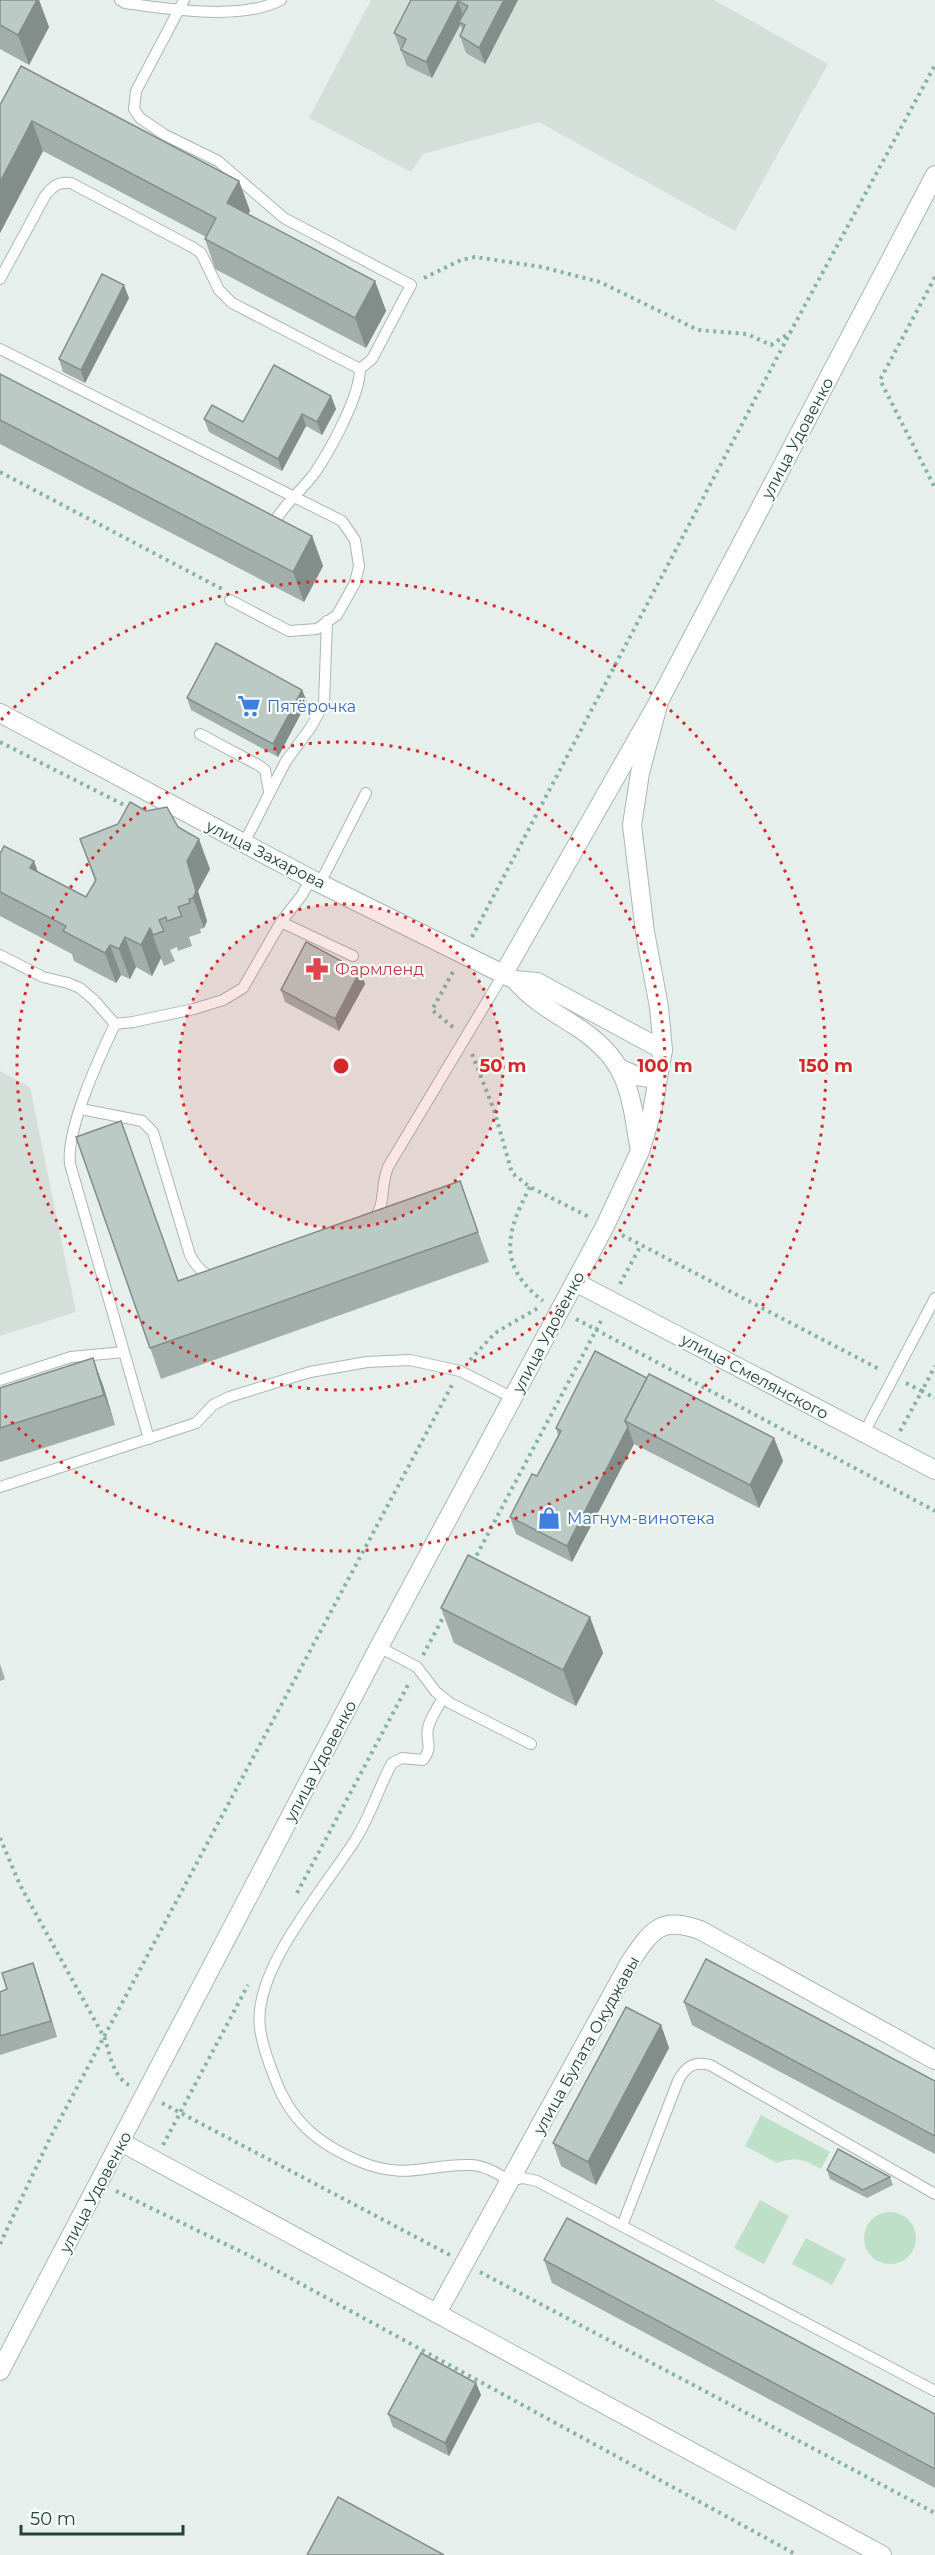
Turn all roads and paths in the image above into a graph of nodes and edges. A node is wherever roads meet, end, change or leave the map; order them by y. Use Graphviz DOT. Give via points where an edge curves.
graph roads {
  1 [pos="120,0"];
  2 [pos="280,0"];
  3 [pos="181,5"];
  4 [pos="935,65"];
  5 [pos="935,175"];
  6 [pos="935,277"];
  7 [pos="0,279"];
  8 [pos="411,285"];
  9 [pos="791,331"];
  10 [pos="0,349"];
  11 [pos="360,369"];
  12 [pos="0,472"];
  13 [pos="935,488"];
  14 [pos="293,496"];
  15 [pos="265,536"];
  16 [pos="223,590"];
  17 [pos="230,600"];
  18 [pos="327,621"];
  19 [pos="659,701"];
  20 [pos="0,713"];
  21 [pos="200,734"];
  22 [pos="0,742"];
  23 [pos="269,791"];
  24 [pos="366,793"];
  25 [pos="136,811"];
  26 [pos="244,843"];
  27 [pos="315,881"];
  28 [pos="281,922"];
  29 [pos="463,953"];
  30 [pos="0,955"];
  31 [pos="352,956"];
  32 [pos="443,967"];
  33 [pos="453,972"];
  34 [pos="509,976"];
  35 [pos="115,1024"];
  36 [pos="465,1039"];
  37 [pos="663,1050"];
  38 [pos="621,1069"];
  39 [pos="657,1079"];
  40 [pos="81,1109"];
  41 [pos="640,1151"];
  42 [pos="530,1186"];
  43 [pos="363,1226"];
  44 [pos="605,1226"];
  45 [pos="641,1245"];
  46 [pos="227,1276"];
  47 [pos="575,1282"];
  48 [pos="935,1298"];
  49 [pos="611,1301"];
  50 [pos="560,1310"];
  51 [pos="596,1329"];
  52 [pos="124,1352"];
  53 [pos="935,1366"];
  54 [pos="460,1371"];
  55 [pos="894,1376"];
  56 [pos="0,1380"];
  57 [pos="922,1391"];
  58 [pos="513,1398"];
  59 [pos="935,1398"];
  60 [pos="864,1433"];
  61 [pos="149,1439"];
  62 [pos="892,1447"];
  63 [pos="935,1470"];
  64 [pos="0,1487"];
  65 [pos="935,1511"];
  66 [pos="468,1572"];
  67 [pos="451,1603"];
  68 [pos="380,1647"];
  69 [pos="417,1666"];
  70 [pos="444,1698"];
  71 [pos="531,1744"];
  72 [pos="0,1838"];
  73 [pos="296,1895"];
  74 [pos="252,1978"];
  75 [pos="105,2039"];
  76 [pos="935,2060"];
  77 [pos="146,2094"];
  78 [pos="180,2112"];
  79 [pos="121,2142"];
  80 [pos="155,2161"];
  81 [pos="510,2181"];
  82 [pos="99,2183"];
  83 [pos="935,2194"];
  84 [pos="622,2226"];
  85 [pos="0,2244"];
  86 [pos="464,2263"];
  87 [pos="437,2313"];
  88 [pos="3,2358"];
  89 [pos="935,2391"];
  90 [pos="935,2513"];
  91 [pos="797,2555"];
  92 [pos="882,2555"];
  1 -- 3 [label="lane"];
  2 -- 3 [label="lane" via="269,6 207,13"];
  3 -- 8 [label="lane" via="136,91 134,110 140,118 218,161 284,218"];
  4 -- 9 [label="path"];
  5 -- 19 [label="street, улица Удовенко"];
  6 -- 13 [label="path" via="880,380"];
  7 -- 11 [label="lane" via="45,196 52,187 70,183 201,253 219,290 232,303"];
  8 -- 9 [label="path" via="474,257 542,267 600,282 698,330 747,334 771,345"];
  8 -- 11 [label="lane" via="372,359"];
  9 -- 29 [label="path"];
  10 -- 14 [label="lane"];
  11 -- 14 [label="lane" via="355,397 344,420 314,474"];
  12 -- 16 [label="path"];
  14 -- 15 [label="lane"];
  14 -- 18 [label="lane" via="342,521 355,540 359,566 355,583 337,615"];
  17 -- 18 [label="lane" via="289,631 317,629"];
  18 -- 23 [label="lane" via="324,703"];
  19 -- 34 [label="street, улица Удовенко"];
  19 -- 37 [label="street, улица Удовенко" via="640,773 632,825"];
  20 -- 26 [label="street, улица Захарова"];
  21 -- 23 [label="lane" via="265,770"];
  22 -- 25 [label="path"];
  23 -- 26 [label="lane"];
  24 -- 27 [label="lane"];
  26 -- 27 [label="street, улица Захарова"];
  27 -- 28 [label="lane"];
  27 -- 29 [label="street, улица Захарова"];
  28 -- 31 [label="lane"];
  28 -- 35 [label="lane" via="243,988 223,1000 194,1009"];
  29 -- 33 [label="path"];
  29 -- 34 [label="street, улица Захарова"];
  30 -- 35 [label="lane" via="43,977 80,988"];
  32 -- 33 [label="path"];
  33 -- 36 [label="path" via="432,1010"];
  34 -- 36 [label="lane"];
  34 -- 37 [label="street" via="537,982"];
  34 -- 38 [label="street, улица Захарова" via="529,996 588,1033"];
  35 -- 40 [label="lane"];
  36 -- 42 [label="path" via="494,1110 512,1173"];
  36 -- 43 [label="lane" via="388,1167 382,1182 382,1208 375,1219"];
  37 -- 39 [label="street, улица Удовенко"];
  38 -- 39 [label="street"];
  38 -- 41 [label="street" via="632,1103"];
  39 -- 41 [label="street, улица Удовенко"];
  40 -- 46 [label="lane" via="142,1121 153,1132 190,1255 208,1275"];
  40 -- 52 [label="lane" via="72,1130 70,1164"];
  41 -- 44 [label="street, улица Удовенко"];
  42 -- 44 [label="path"];
  42 -- 54 [label="path" via="512,1226 510,1256 515,1273 526,1288 546,1303 495,1334"];
  44 -- 45 [label="path"];
  44 -- 47 [label="street, улица Удовенко"];
  45 -- 49 [label="path"];
  45 -- 55 [label="path"];
  47 -- 49 [label="street, улица Смелянского"];
  47 -- 50 [label="street, улица Удовенко"];
  48 -- 55 [label="lane"];
  49 -- 51 [label="path"];
  49 -- 60 [label="street, улица Смелянского"];
  50 -- 51 [label="path"];
  50 -- 58 [label="street, улица Удовенко"];
  51 -- 65 [label="path"];
  51 -- 66 [label="path"];
  52 -- 56 [label="lane" via="71,1357"];
  52 -- 61 [label="lane"];
  53 -- 57 [label="path"];
  54 -- 58 [label="lane"];
  54 -- 61 [label="lane" via="410,1360 367,1362 310,1372 229,1397 213,1405 196,1423"];
  54 -- 75 [label="path"];
  55 -- 57 [label="path"];
  55 -- 60 [label="lane"];
  57 -- 59 [label="path"];
  57 -- 62 [label="path"];
  58 -- 68 [label="street, улица Удовенко"];
  60 -- 62 [label="street, улица Смелянского"];
  61 -- 64 [label="lane"];
  62 -- 63 [label="street, улица Смелянского"];
  67 -- 69 [label="path"];
  68 -- 69 [label="lane"];
  68 -- 77 [label="street, улица Удовенко"];
  69 -- 70 [label="lane"];
  69 -- 73 [label="path"];
  70 -- 71 [label="lane"];
  70 -- 81 [label="lane" via="428,1725 430,1743 423,1760 402,1758 392,1764 358,1836 276,1962 263,1994 260,2027 280,2094 300,2124 325,2144 385,2170 409,2172 473,2165 490,2169"];
  72 -- 75 [label="path" via="20,1885"];
  74 -- 78 [label="path"];
  75 -- 77 [label="path" via="124,2083"];
  75 -- 85 [label="path" via="50,2138"];
  76 -- 81 [label="street, улица Булата Окуджавы" via="700,1930 680,1923 663,1925 630,1962"];
  77 -- 78 [label="path"];
  77 -- 79 [label="street, улица Удовенко"];
  78 -- 80 [label="path"];
  78 -- 86 [label="path"];
  79 -- 80 [label="street"];
  79 -- 82 [label="street, улица Удовенко"];
  80 -- 87 [label="street"];
  81 -- 84 [label="lane" via="537,2181"];
  81 -- 86 [label="street, улица Булата Окуджавы"];
  82 -- 88 [label="street, улица Удовенко"];
  82 -- 91 [label="path" via="250,2256"];
  83 -- 84 [label="lane" via="700,2062 690,2065 678,2081"];
  84 -- 89 [label="lane"];
  86 -- 87 [label="street, улица Булата Окуджавы"];
  86 -- 90 [label="path"];
  87 -- 92 [label="street"];
}
